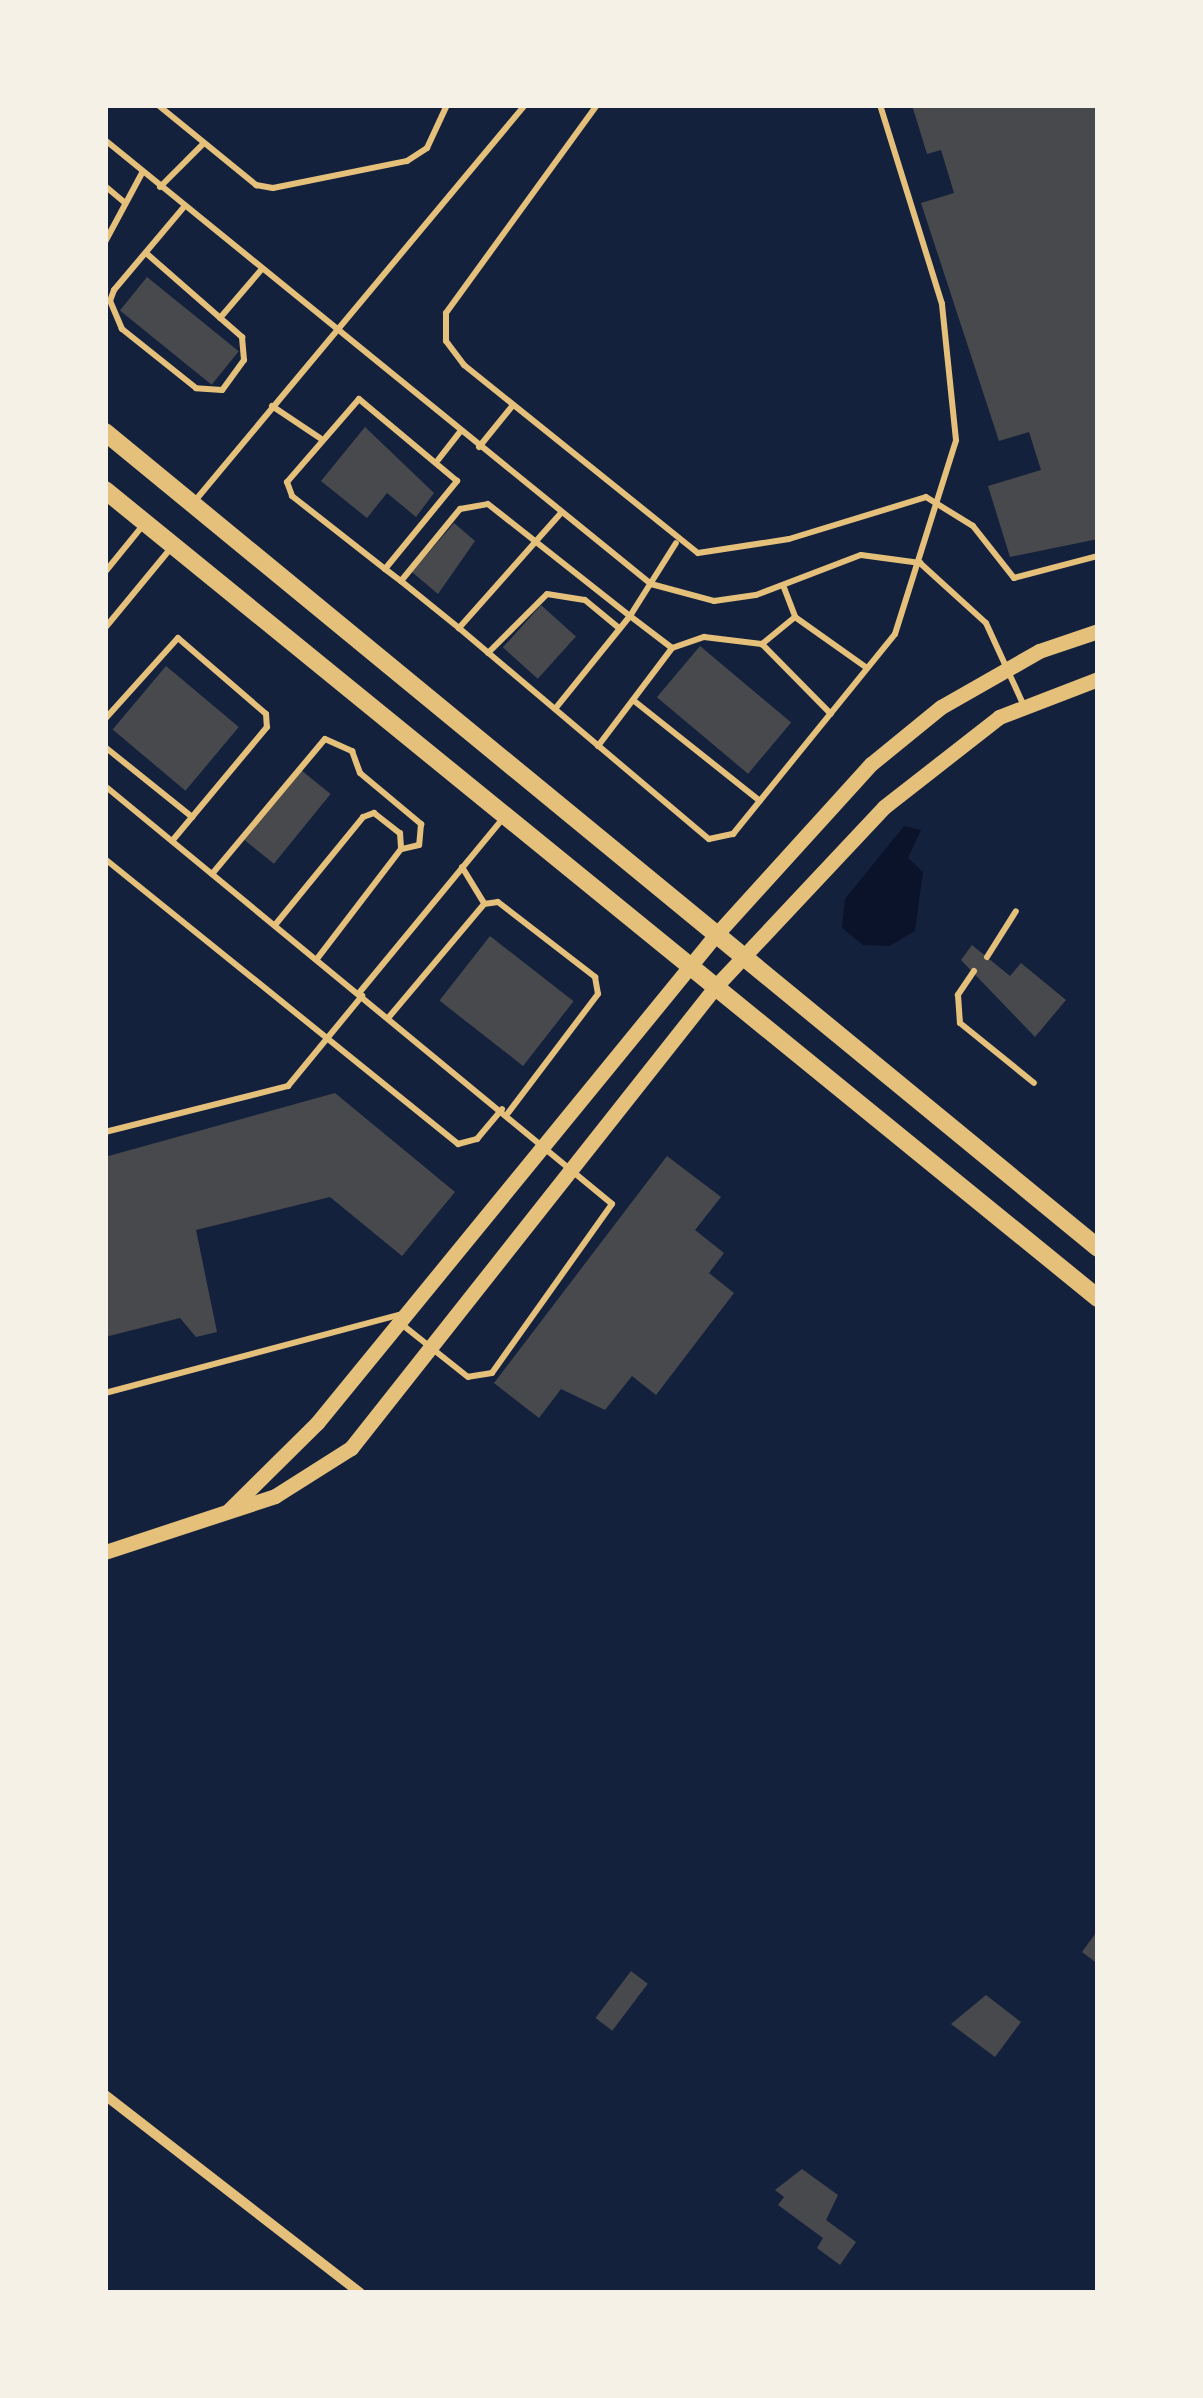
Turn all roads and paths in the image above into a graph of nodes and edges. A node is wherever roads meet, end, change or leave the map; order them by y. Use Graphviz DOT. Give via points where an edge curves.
graph roads {
  1 [pos="158,105"];
  2 [pos="447,105"];
  3 [pos="525,105"];
  4 [pos="597,105"];
  5 [pos="880,105"];
  6 [pos="105,140"];
  7 [pos="204,143"];
  8 [pos="142,173"];
  9 [pos="105,186"];
  10 [pos="160,188"];
  11 [pos="125,203"];
  12 [pos="184,207"];
  13 [pos="105,242"];
  14 [pos="146,253"];
  15 [pos="261,270"];
  16 [pos="220,318"];
  17 [pos="334,329"];
  18 [pos="513,404"];
  19 [pos="272,406"];
  20 [pos="105,432"];
  21 [pos="460,432"];
  22 [pos="320,438"];
  23 [pos="478,447"];
  24 [pos="438,460"];
  25 [pos="105,490"];
  26 [pos="944,501"];
  27 [pos="190,507"];
  28 [pos="561,514"];
  29 [pos="145,522"];
  30 [pos="536,542"];
  31 [pos="676,542"];
  32 [pos="174,544"];
  33 [pos="1098,556"];
  34 [pos="920,563"];
  35 [pos="385,569"];
  36 [pos="105,572"];
  37 [pos="400,581"];
  38 [pos="651,584"];
  39 [pos="783,584"];
  40 [pos="630,616"];
  41 [pos="795,617"];
  42 [pos="105,628"];
  43 [pos="459,628"];
  44 [pos="620,629"];
  45 [pos="1098,632"];
  46 [pos="762,644"];
  47 [pos="672,648"];
  48 [pos="488,653"];
  49 [pos="867,668"];
  50 [pos="1007,669"];
  51 [pos="1098,679"];
  52 [pos="633,700"];
  53 [pos="1023,704"];
  54 [pos="555,709"];
  55 [pos="830,714"];
  56 [pos="105,719"];
  57 [pos="598,746"];
  58 [pos="105,748"];
  59 [pos="105,786"];
  60 [pos="760,802"];
  61 [pos="506,815"];
  62 [pos="192,817"];
  63 [pos="172,841"];
  64 [pos="401,848"];
  65 [pos="105,859"];
  66 [pos="462,868"];
  67 [pos="212,874"];
  68 [pos="484,904"];
  69 [pos="1016,911"];
  70 [pos="275,925"];
  71 [pos="714,936"];
  72 [pos="987,957"];
  73 [pos="741,958"];
  74 [pos="317,959"];
  75 [pos="690,965"];
  76 [pos="974,971"];
  77 [pos="716,986"];
  78 [pos="360,994"];
  79 [pos="389,1017"];
  80 [pos="330,1038"];
  81 [pos="1034,1082"];
  82 [pos="505,1111"];
  83 [pos="105,1132"];
  84 [pos="544,1144"];
  85 [pos="574,1171"];
  86 [pos="1098,1248"];
  87 [pos="1098,1298"];
  88 [pos="404,1318"];
  89 [pos="432,1350"];
  90 [pos="105,1393"];
  91 [pos="219,1519"];
  92 [pos="105,1552"];
  93 [pos="105,2095"];
  94 [pos="360,2293"];
  1 -- 7 [label="lane"];
  2 -- 7 [label="lane" via="427,148 407,161 274,188"];
  3 -- 17 [label="lane"];
  4 -- 18 [label="lane" via="446,313 446,341"];
  5 -- 26 [label="lane" via="942,304 956,440"];
  6 -- 8 [label="lane"];
  7 -- 10 [label="lane"];
  8 -- 10 [label="lane"];
  8 -- 11 [label="lane"];
  9 -- 11 [label="lane"];
  10 -- 12 [label="lane"];
  11 -- 13 [label="lane"];
  12 -- 14 [label="lane"];
  12 -- 15 [label="lane"];
  14 -- 16 [label="lane"];
  14 -- 16 [label="lane" via="114,290 114,316 208,393 244,360 242,336"];
  15 -- 16 [label="lane"];
  15 -- 17 [label="lane"];
  17 -- 19 [label="lane"];
  17 -- 21 [label="lane"];
  18 -- 23 [label="lane"];
  18 -- 31 [label="lane"];
  19 -- 22 [label="lane"];
  19 -- 27 [label="lane"];
  20 -- 27 [label="main road"];
  21 -- 23 [label="lane"];
  21 -- 24 [label="lane"];
  22 -- 24 [label="lane" via="350,401 367,402"];
  22 -- 35 [label="lane" via="286,482 302,503"];
  23 -- 28 [label="lane"];
  24 -- 35 [label="lane" via="457,481"];
  25 -- 29 [label="main road"];
  26 -- 31 [label="lane" via="926,497 722,554"];
  26 -- 33 [label="lane" via="1014,578"];
  26 -- 34 [label="lane"];
  27 -- 71 [label="main road"];
  28 -- 30 [label="lane"];
  28 -- 38 [label="lane"];
  29 -- 32 [label="main road"];
  29 -- 36 [label="lane"];
  30 -- 37 [label="lane" via="474,501"];
  30 -- 40 [label="lane"];
  30 -- 43 [label="lane"];
  31 -- 38 [label="lane"];
  32 -- 42 [label="lane"];
  32 -- 61 [label="main road"];
  34 -- 39 [label="lane" via="861,554"];
  34 -- 49 [label="lane" via="895,634"];
  34 -- 50 [label="lane" via="970,601"];
  35 -- 37 [label="lane"];
  37 -- 43 [label="lane"];
  38 -- 39 [label="lane" via="714,600"];
  38 -- 40 [label="lane"];
  39 -- 41 [label="lane"];
  40 -- 44 [label="lane"];
  40 -- 47 [label="lane"];
  41 -- 46 [label="lane"];
  41 -- 49 [label="lane"];
  43 -- 48 [label="lane"];
  44 -- 48 [label="lane" via="584,600 547,594"];
  44 -- 54 [label="lane"];
  45 -- 50 [label="street"];
  46 -- 47 [label="lane" via="704,637"];
  46 -- 55 [label="lane"];
  47 -- 52 [label="lane"];
  48 -- 54 [label="lane"];
  49 -- 55 [label="lane"];
  50 -- 53 [label="lane"];
  50 -- 71 [label="street" via="871,764"];
  51 -- 53 [label="street"];
  52 -- 57 [label="lane"];
  52 -- 60 [label="lane"];
  53 -- 73 [label="street" via="964,737 884,807"];
  54 -- 57 [label="lane"];
  55 -- 60 [label="lane"];
  56 -- 62 [label="lane" via="178,638 266,714 267,727"];
  57 -- 60 [label="lane" via="709,839 733,834"];
  58 -- 62 [label="lane"];
  59 -- 63 [label="lane"];
  61 -- 66 [label="lane"];
  61 -- 75 [label="main road"];
  62 -- 63 [label="lane"];
  63 -- 67 [label="lane"];
  64 -- 67 [label="lane" via="419,845 422,824 360,774 352,751 325,739"];
  64 -- 70 [label="lane" via="400,833 374,813 363,817"];
  64 -- 74 [label="lane"];
  65 -- 80 [label="lane"];
  66 -- 68 [label="lane"];
  66 -- 78 [label="lane"];
  67 -- 70 [label="lane"];
  68 -- 79 [label="lane"];
  68 -- 82 [label="lane" via="498,902 595,977 598,994"];
  69 -- 72 [label="lane"];
  70 -- 74 [label="lane"];
  71 -- 73 [label="main road"];
  71 -- 75 [label="street"];
  73 -- 77 [label="street"];
  73 -- 86 [label="main road"];
  74 -- 78 [label="lane"];
  75 -- 77 [label="main road"];
  75 -- 84 [label="street"];
  76 -- 81 [label="lane" via="958,996 960,1023"];
  77 -- 85 [label="street"];
  77 -- 87 [label="main road"];
  78 -- 79 [label="lane"];
  78 -- 80 [label="lane"];
  79 -- 82 [label="lane"];
  80 -- 82 [label="lane" via="458,1144 477,1140"];
  80 -- 83 [label="lane" via="288,1086"];
  82 -- 84 [label="lane"];
  84 -- 85 [label="lane"];
  84 -- 88 [label="street"];
  85 -- 89 [label="street"];
  85 -- 89 [label="lane" via="613,1213 492,1373 468,1377"];
  88 -- 89 [label="lane"];
  88 -- 90 [label="lane"];
  88 -- 91 [label="street" via="292,1452"];
  89 -- 91 [label="street" via="321,1472"];
  91 -- 92 [label="street"];
  93 -- 94 [label="street"];
}
